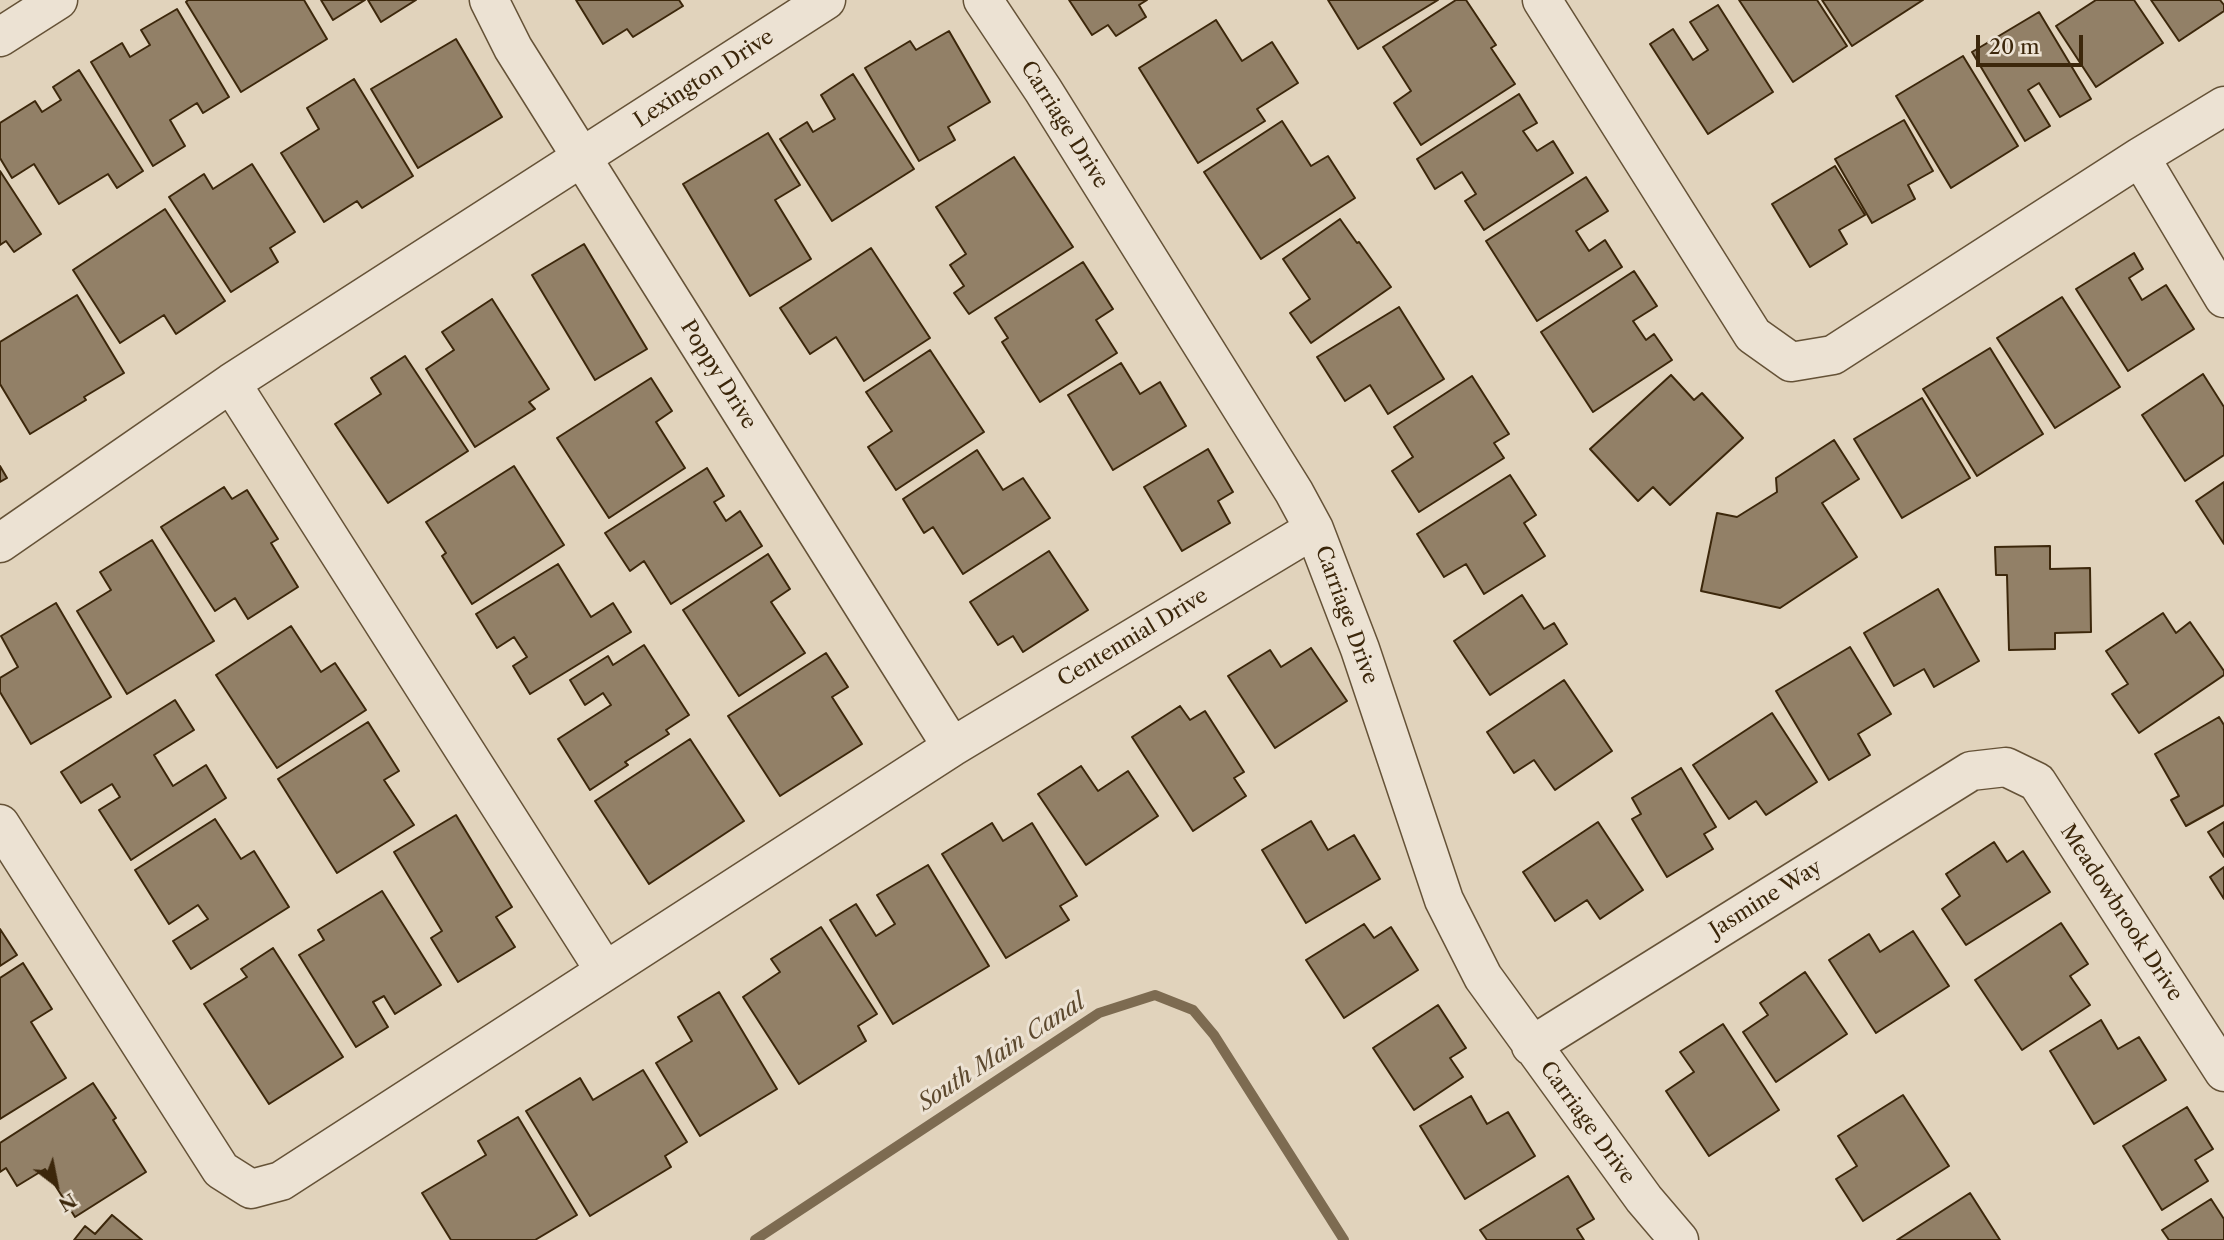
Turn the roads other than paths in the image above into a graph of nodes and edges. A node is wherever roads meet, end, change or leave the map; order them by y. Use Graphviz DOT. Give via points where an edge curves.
graph roads {
  1 [pos="58,0"];
  2 [pos="489,0"];
  3 [pos="826,0"];
  4 [pos="983,0"];
  5 [pos="1555,4"];
  6 [pos="0,37"];
  7 [pos="2224,106"];
  8 [pos="2140,157"];
  9 [pos="582,158"];
  10 [pos="2224,298"];
  11 [pos="231,383"];
  12 [pos="1314,529"];
  13 [pos="0,543"];
  14 [pos="952,747"];
  15 [pos="2006,767"];
  16 [pos="0,824"];
  17 [pos="605,971"];
  18 [pos="1531,1046"];
  19 [pos="2224,1072"];
  20 [pos="1679,1240"];
  1 -- 6 [label="street"];
  2 -- 9 [label="street, Poppy Drive" via="513,48"];
  3 -- 9 [label="street, Lexington Drive"];
  4 -- 12 [label="street, Carriage Drive"];
  5 -- 8 [label="street" via="1753,335 1791,362 1833,355"];
  7 -- 8 [label="street"];
  8 -- 10 [label="street"];
  9 -- 11 [label="street, Lexington Drive"];
  9 -- 14 [label="street, Poppy Drive"];
  11 -- 13 [label="street, Lexington Drive"];
  11 -- 17 [label="street"];
  12 -- 14 [label="street, Centennial Drive"];
  12 -- 18 [label="street, Carriage Drive" via="1360,649 1444,900 1483,978"];
  14 -- 17 [label="street, Centennial Drive"];
  15 -- 18 [label="street, Jasmine Way" via="1970,771"];
  15 -- 19 [label="street, Meadowbrook Drive" via="2037,782"];
  16 -- 17 [label="street, Centennial Drive" via="221,1170 251,1189 281,1181"];
  18 -- 20 [label="street, Carriage Drive"];
}
